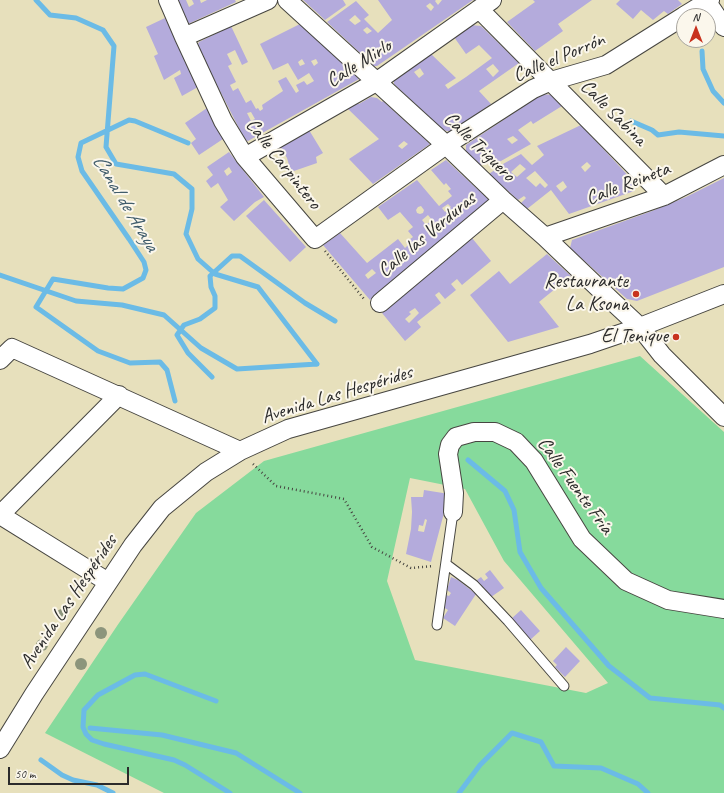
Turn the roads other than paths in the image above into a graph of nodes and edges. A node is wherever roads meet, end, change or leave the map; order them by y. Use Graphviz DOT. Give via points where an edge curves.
graph roads {
  1 [pos="168,0"];
  2 [pos="268,0"];
  3 [pos="287,0"];
  4 [pos="708,1"];
  5 [pos="485,4"];
  6 [pos="697,8"];
  7 [pos="676,21"];
  8 [pos="724,27"];
  9 [pos="184,37"];
  10 [pos="376,82"];
  11 [pos="551,82"];
  12 [pos="446,145"];
  13 [pos="245,157"];
  14 [pos="724,165"];
  15 [pos="664,196"];
  16 [pos="503,200"];
  17 [pos="546,237"];
  18 [pos="315,239"];
  19 [pos="724,294"];
  20 [pos="380,303"];
  21 [pos="640,327"];
  22 [pos="0,360"];
  23 [pos="119,395"];
  24 [pos="724,417"];
  25 [pos="240,451"];
  26 [pos="453,512"];
  27 [pos="0,515"];
  28 [pos="446,564"];
  29 [pos="108,582"];
  30 [pos="724,609"];
  31 [pos="437,625"];
  32 [pos="564,686"];
  33 [pos="0,749"];
  1 -- 9 [label="street, Calle Carpintero"];
  2 -- 9 [label="street"];
  3 -- 10 [label="street, Calle Triguero"];
  4 -- 6 [label="street, Calle el Porrón"];
  4 -- 8 [label="street"];
  5 -- 10 [label="street, Calle Mirlo"];
  5 -- 11 [label="street, Calle Sabina"];
  7 -- 11 [label="street, Calle el Porrón" via="606,65"];
  9 -- 13 [label="street, Calle Carpintero" via="223,121"];
  10 -- 12 [label="street, Calle Triguero"];
  10 -- 13 [label="street, Calle Mirlo"];
  11 -- 12 [label="street, Calle el Porrón" via="533,89"];
  11 -- 15 [label="street, Calle Sabina"];
  12 -- 16 [label="street, Calle Triguero"];
  12 -- 18 [label="street, Calle el Porrón"];
  13 -- 18 [label="street, Calle Carpintero"];
  14 -- 15 [label="street, Calle Reineta"];
  15 -- 17 [label="street, Calle Reineta"];
  16 -- 17 [label="street, Calle Triguero"];
  16 -- 20 [label="street, Calle las Verduras"];
  17 -- 21 [label="street, Calle Triguero"];
  19 -- 21 [label="street, Avenida Las Hespérides"];
  21 -- 24 [label="street, Calle Triguero" via="662,355"];
  21 -- 25 [label="street, Avenida Las Hespérides" via="590,344 288,429"];
  22 -- 23 [label="street" via="12,348"];
  23 -- 25 [label="street"];
  23 -- 27 [label="street"];
  25 -- 29 [label="street, Avenida Las Hespérides" via="206,472 162,508"];
  26 -- 28 [label="lane"];
  26 -- 30 [label="street, Calle Fuente Fría" via="454,493 448,454 450,445 456,437 474,432 495,432 516,442 534,461 582,539 626,581 668,600"];
  27 -- 29 [label="street"];
  28 -- 31 [label="lane"];
  28 -- 32 [label="lane" via="474,585"];
  29 -- 33 [label="street, Avenida Las Hespérides"];
}
